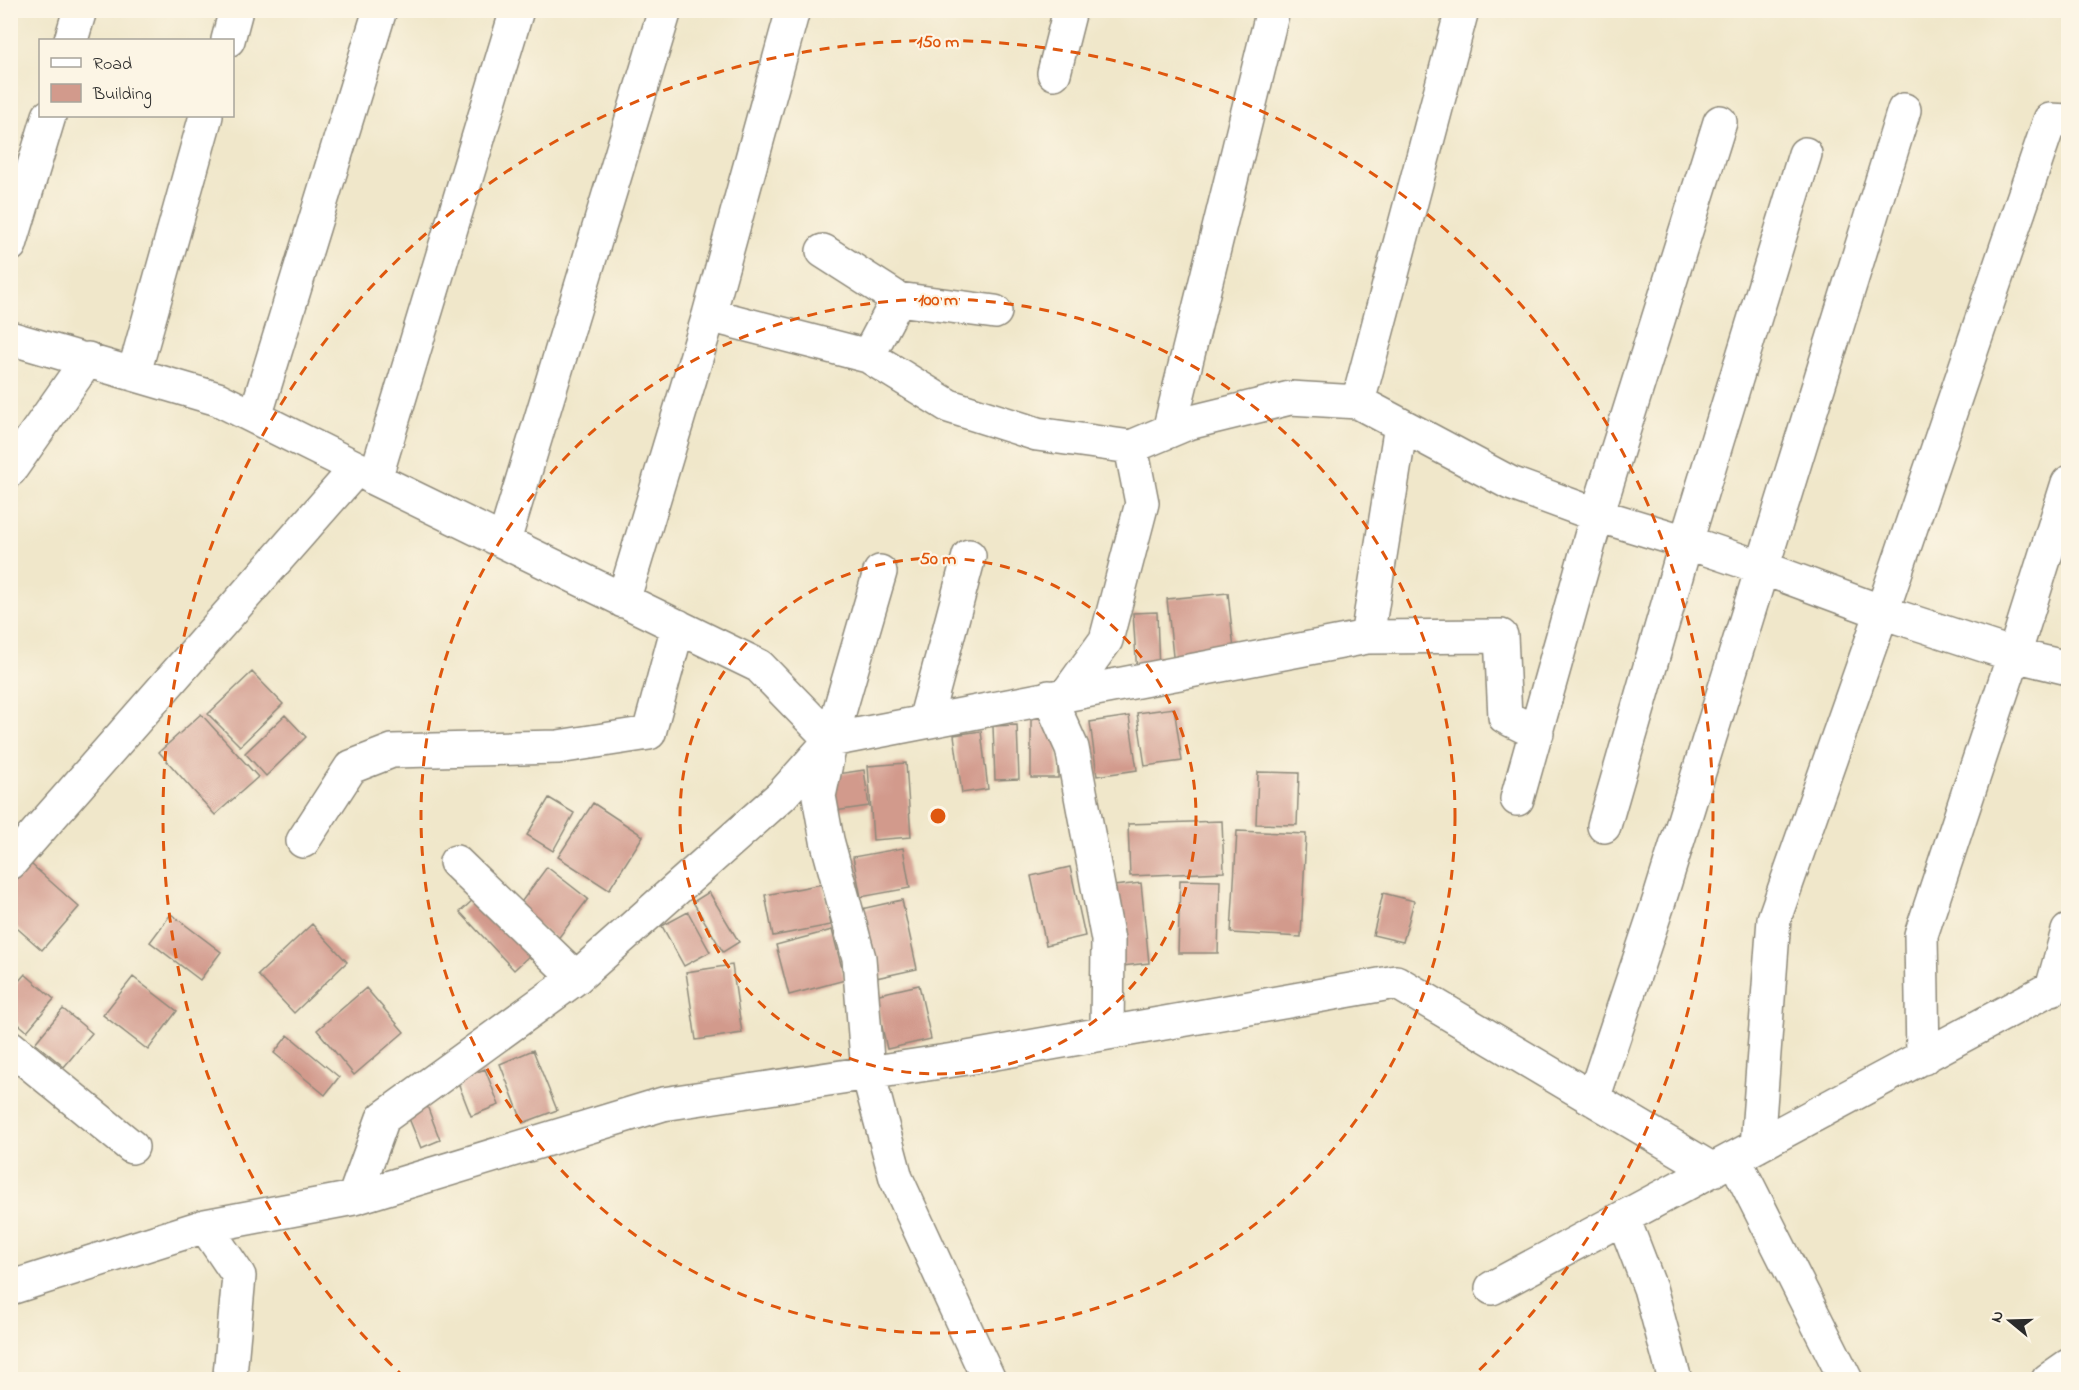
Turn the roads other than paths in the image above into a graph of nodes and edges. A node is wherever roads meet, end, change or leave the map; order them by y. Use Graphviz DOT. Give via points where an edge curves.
graph roads {
  1 [pos="80,10"];
  2 [pos="236,10"];
  3 [pos="380,10"];
  4 [pos="517,10"];
  5 [pos="665,10"];
  6 [pos="793,10"];
  7 [pos="1070,10"];
  8 [pos="1273,10"];
  9 [pos="1462,10"];
  10 [pos="71,39"];
  11 [pos="228,39"];
  12 [pos="1054,73"];
  13 [pos="1904,110"];
  14 [pos="49,117"];
  15 [pos="207,117"];
  16 [pos="2068,121"];
  17 [pos="1720,122"];
  18 [pos="1805,154"];
  19 [pos="10,245"];
  20 [pos="823,251"];
  21 [pos="898,299"];
  22 [pos="995,312"];
  23 [pos="709,315"];
  24 [pos="10,338"];
  25 [pos="868,356"];
  26 [pos="88,359"];
  27 [pos="134,373"];
  28 [pos="1358,402"];
  29 [pos="255,417"];
  30 [pos="1401,424"];
  31 [pos="1169,431"];
  32 [pos="1131,447"];
  33 [pos="10,471"];
  34 [pos="366,473"];
  35 [pos="2068,483"];
  36 [pos="1596,515"];
  37 [pos="504,540"];
  38 [pos="1686,542"];
  39 [pos="969,556"];
  40 [pos="1763,568"];
  41 [pos="880,572"];
  42 [pos="623,601"];
  43 [pos="1882,612"];
  44 [pos="678,626"];
  45 [pos="1367,637"];
  46 [pos="2014,655"];
  47 [pos="2068,668"];
  48 [pos="1058,695"];
  49 [pos="926,721"];
  50 [pos="1537,733"];
  51 [pos="831,740"];
  52 [pos="1517,799"];
  53 [pos="1604,826"];
  54 [pos="303,841"];
  55 [pos="16,846"];
  56 [pos="456,862"];
  57 [pos="2068,931"];
  58 [pos="576,978"];
  59 [pos="2060,984"];
  60 [pos="1107,1033"];
  61 [pos="10,1047"];
  62 [pos="1923,1058"];
  63 [pos="868,1073"];
  64 [pos="1593,1099"];
  65 [pos="132,1147"];
  66 [pos="1735,1158"];
  67 [pos="354,1198"];
  68 [pos="1623,1218"];
  69 [pos="205,1226"];
  70 [pos="10,1288"];
  71 [pos="1492,1288"];
  72 [pos="2068,1366"];
  73 [pos="231,1380"];
  74 [pos="989,1380"];
  75 [pos="1675,1380"];
  76 [pos="1846,1380"];
  77 [pos="2048,1380"];
  1 -- 10 [label="street"];
  2 -- 11 [label="street"];
  3 -- 29 [label="street"];
  4 -- 34 [label="street"];
  5 -- 37 [label="street"];
  6 -- 23 [label="street"];
  7 -- 12 [label="street"];
  8 -- 31 [label="street"];
  9 -- 28 [label="street"];
  13 -- 40 [label="street"];
  14 -- 19 [label="street"];
  15 -- 27 [label="street"];
  16 -- 43 [label="street" via="2050,120"];
  17 -- 36 [label="street"];
  18 -- 38 [label="street"];
  20 -- 21 [label="street"];
  21 -- 22 [label="street"];
  21 -- 25 [label="street"];
  23 -- 25 [label="street"];
  23 -- 42 [label="street"];
  24 -- 26 [label="street"];
  25 -- 32 [label="street" via="949,406 1037,434"];
  26 -- 27 [label="street"];
  26 -- 33 [label="street"];
  27 -- 29 [label="street" via="218,399"];
  28 -- 30 [label="street"];
  28 -- 31 [label="street" via="1290,398"];
  29 -- 34 [label="street"];
  30 -- 36 [label="street" via="1510,483"];
  30 -- 45 [label="street"];
  31 -- 32 [label="street"];
  32 -- 48 [label="street" via="1142,503 1106,640"];
  34 -- 37 [label="street"];
  34 -- 55 [label="street"];
  35 -- 46 [label="street"];
  36 -- 38 [label="street"];
  36 -- 50 [label="street"];
  37 -- 42 [label="street"];
  38 -- 40 [label="street"];
  38 -- 53 [label="street"];
  39 -- 49 [label="street"];
  40 -- 43 [label="street"];
  40 -- 64 [label="street"];
  41 -- 51 [label="street"];
  42 -- 44 [label="street"];
  43 -- 46 [label="street"];
  43 -- 66 [label="street" via="1774,919"];
  44 -- 51 [label="street" via="759,666"];
  44 -- 54 [label="street" via="649,734 558,747 392,751 351,767"];
  45 -- 48 [label="street"];
  45 -- 50 [label="street" via="1501,636 1505,717"];
  46 -- 47 [label="street"];
  46 -- 62 [label="street" via="1921,935"];
  48 -- 49 [label="street"];
  48 -- 60 [label="street" via="1072,748 1108,940"];
  49 -- 51 [label="street"];
  50 -- 52 [label="street"];
  51 -- 58 [label="street" via="782,796"];
  51 -- 63 [label="street" via="819,796 859,958"];
  56 -- 58 [label="street"];
  57 -- 59 [label="street"];
  58 -- 67 [label="street" via="382,1118"];
  59 -- 62 [label="street"];
  60 -- 63 [label="street"];
  60 -- 64 [label="street" via="1396,982"];
  61 -- 65 [label="street"];
  62 -- 66 [label="street"];
  63 -- 67 [label="street" via="663,1104"];
  63 -- 74 [label="street" via="896,1178"];
  64 -- 66 [label="street"];
  66 -- 68 [label="street"];
  66 -- 76 [label="street"];
  67 -- 69 [label="street"];
  68 -- 71 [label="street"];
  68 -- 75 [label="street" via="1650,1288"];
  69 -- 70 [label="street"];
  69 -- 73 [label="street" via="239,1276"];
  72 -- 77 [label="street"];
}
